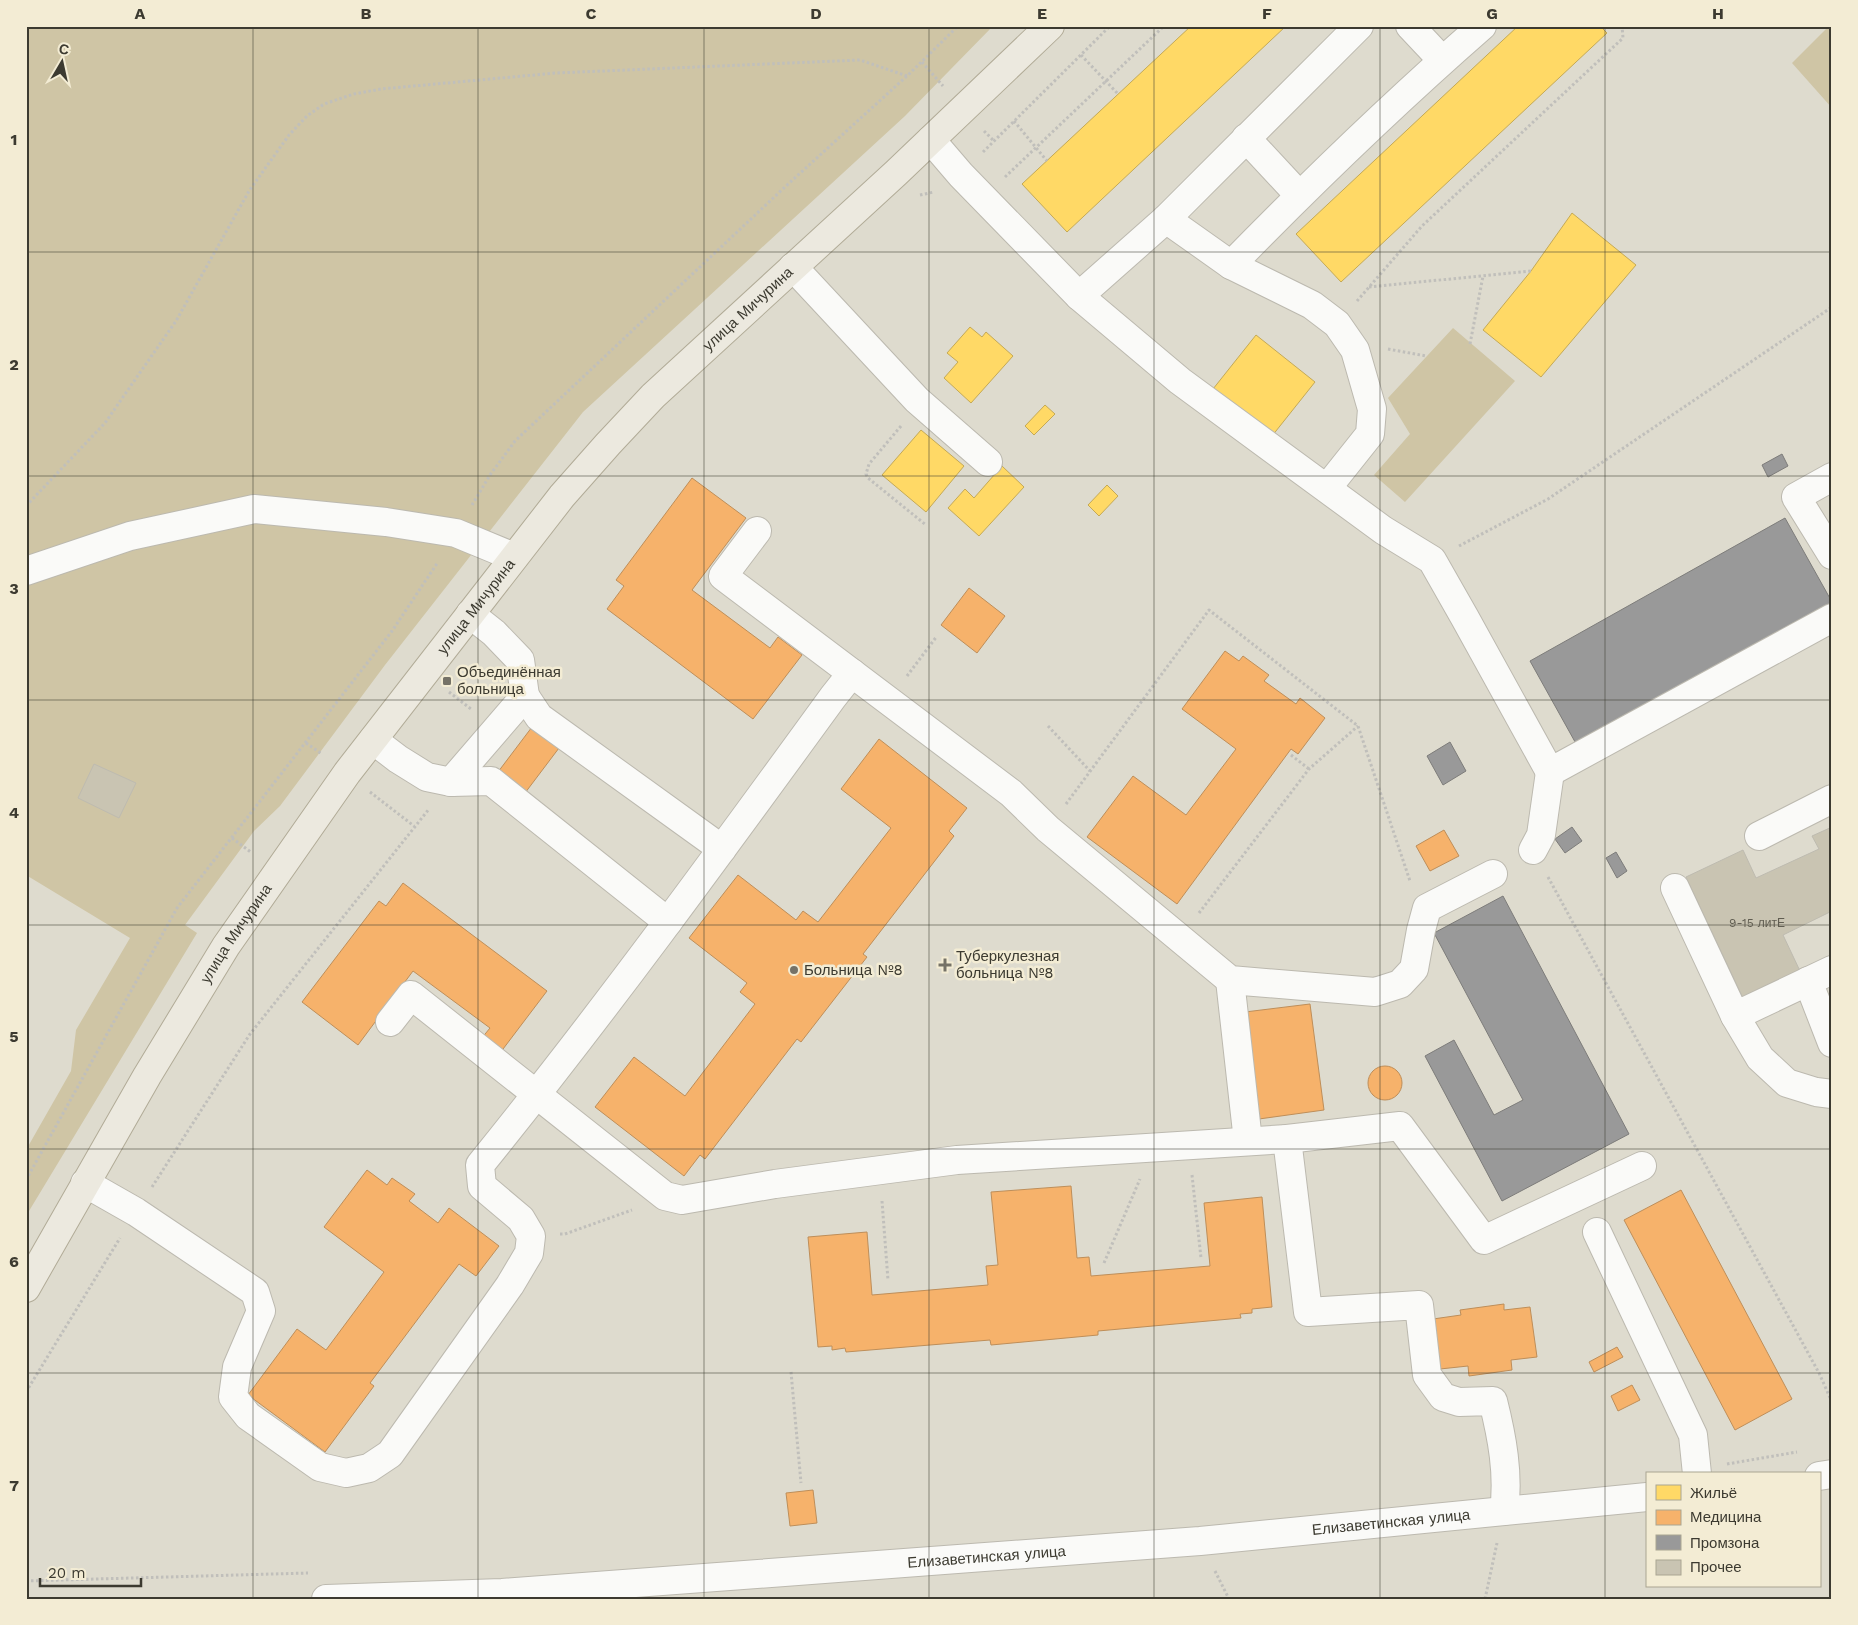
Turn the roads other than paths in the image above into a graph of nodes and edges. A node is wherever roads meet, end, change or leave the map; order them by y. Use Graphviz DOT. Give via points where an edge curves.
graph roads {
  1 [pos="1050,26"];
  2 [pos="1359,26"];
  3 [pos="1410,26"];
  4 [pos="1482,26"];
  5 [pos="1442,60"];
  6 [pos="1246,138"];
  7 [pos="931,140"];
  8 [pos="1299,195"];
  9 [pos="1166,219"];
  10 [pos="1231,265"];
  11 [pos="794,267"];
  12 [pos="1079,296"];
  13 [pos="988,462"];
  14 [pos="1832,477"];
  15 [pos="1327,488"];
  16 [pos="757,531"];
  17 [pos="1832,555"];
  18 [pos="514,557"];
  19 [pos="26,571"];
  20 [pos="470,614"];
  21 [pos="1832,618"];
  22 [pos="852,673"];
  23 [pos="525,696"];
  24 [pos="373,740"];
  25 [pos="1550,772"];
  26 [pos="451,782"];
  27 [pos="1832,799"];
  28 [pos="1759,836"];
  29 [pos="722,849"];
  30 [pos="1533,850"];
  31 [pos="1493,874"];
  32 [pos="1674,888"];
  33 [pos="668,922"];
  34 [pos="1832,970"];
  35 [pos="1230,980"];
  36 [pos="1808,981"];
  37 [pos="1735,1016"];
  38 [pos="390,1022"];
  39 [pos="1832,1043"];
  40 [pos="1832,1094"];
  41 [pos="537,1095"];
  42 [pos="1287,1139"];
  43 [pos="1248,1141"];
  44 [pos="1642,1166"];
  45 [pos="85,1183"];
  46 [pos="1597,1232"];
  47 [pos="26,1288"];
  48 [pos="1696,1471"];
  49 [pos="1646,1496"];
  50 [pos="1504,1511"];
  51 [pos="326,1599"];
  1 -- 7 [label="main road, улица Мичурина"];
  2 -- 6 [label="street"];
  3 -- 5 [label="street"];
  4 -- 5 [label="street"];
  5 -- 8 [label="street"];
  6 -- 8 [label="street"];
  6 -- 9 [label="street"];
  7 -- 11 [label="main road, улица Мичурина"];
  7 -- 12 [label="street"];
  8 -- 10 [label="street"];
  9 -- 10 [label="street"];
  9 -- 12 [label="street"];
  10 -- 15 [label="street" via="1312,305 1337,324 1355,350 1372,409 1370,434"];
  11 -- 13 [label="street" via="920,402"];
  11 -- 18 [label="main road, улица Мичурина" via="647,403 568,489"];
  12 -- 15 [label="street" via="1180,381"];
  14 -- 17 [label="street" via="1796,497"];
  15 -- 25 [label="street" via="1382,530 1432,560"];
  16 -- 22 [label="street" via="723,576"];
  18 -- 19 [label="street" via="456,533 386,522 254,509 130,536"];
  18 -- 20 [label="main road, улица Мичурина"];
  20 -- 23 [label="street" via="520,660"];
  20 -- 24 [label="main road, улица Мичурина"];
  21 -- 25 [label="street"];
  22 -- 29 [label="street"];
  22 -- 35 [label="street" via="1011,792 1048,829"];
  23 -- 26 [label="street"];
  23 -- 29 [label="street" via="539,717"];
  24 -- 26 [label="street" via="427,777"];
  24 -- 45 [label="main road, улица Мичурина" via="226,946"];
  25 -- 30 [label="street" via="1541,835"];
  26 -- 33 [label="street" via="492,781"];
  27 -- 28 [label="street"];
  29 -- 33 [label="street"];
  31 -- 35 [label="street" via="1427,908 1414,968 1400,984 1375,992"];
  32 -- 37 [label="street"];
  33 -- 41 [label="street"];
  34 -- 36 [label="street"];
  35 -- 43 [label="street"];
  36 -- 37 [label="street"];
  36 -- 39 [label="street"];
  37 -- 40 [label="street" via="1760,1058 1787,1083"];
  38 -- 41 [label="street" via="411,995"];
  41 -- 43 [label="street" via="665,1196 682,1200 957,1160"];
  41 -- 45 [label="street" via="480,1165 482,1186 521,1219 531,1236 529,1253 510,1285 390,1454 369,1468 346,1473 320,1467 248,1416 233,1398 237,1366 261,1311 255,1292 136,1212"];
  42 -- 43 [label="street"];
  42 -- 44 [label="street" via="1400,1126 1484,1240"];
  42 -- 50 [label="street" via="1308,1312 1419,1305 1427,1375 1443,1397 1459,1402 1493,1401 1507,1490"];
  45 -- 47 [label="main road, улица Мичурина"];
  46 -- 48 [label="street" via="1693,1435"];
  49 -- 50 [label="street, Елизаветинская улица"];
  50 -- 51 [label="street, Елизаветинская улица" via="1092,1549 502,1593"];
}
